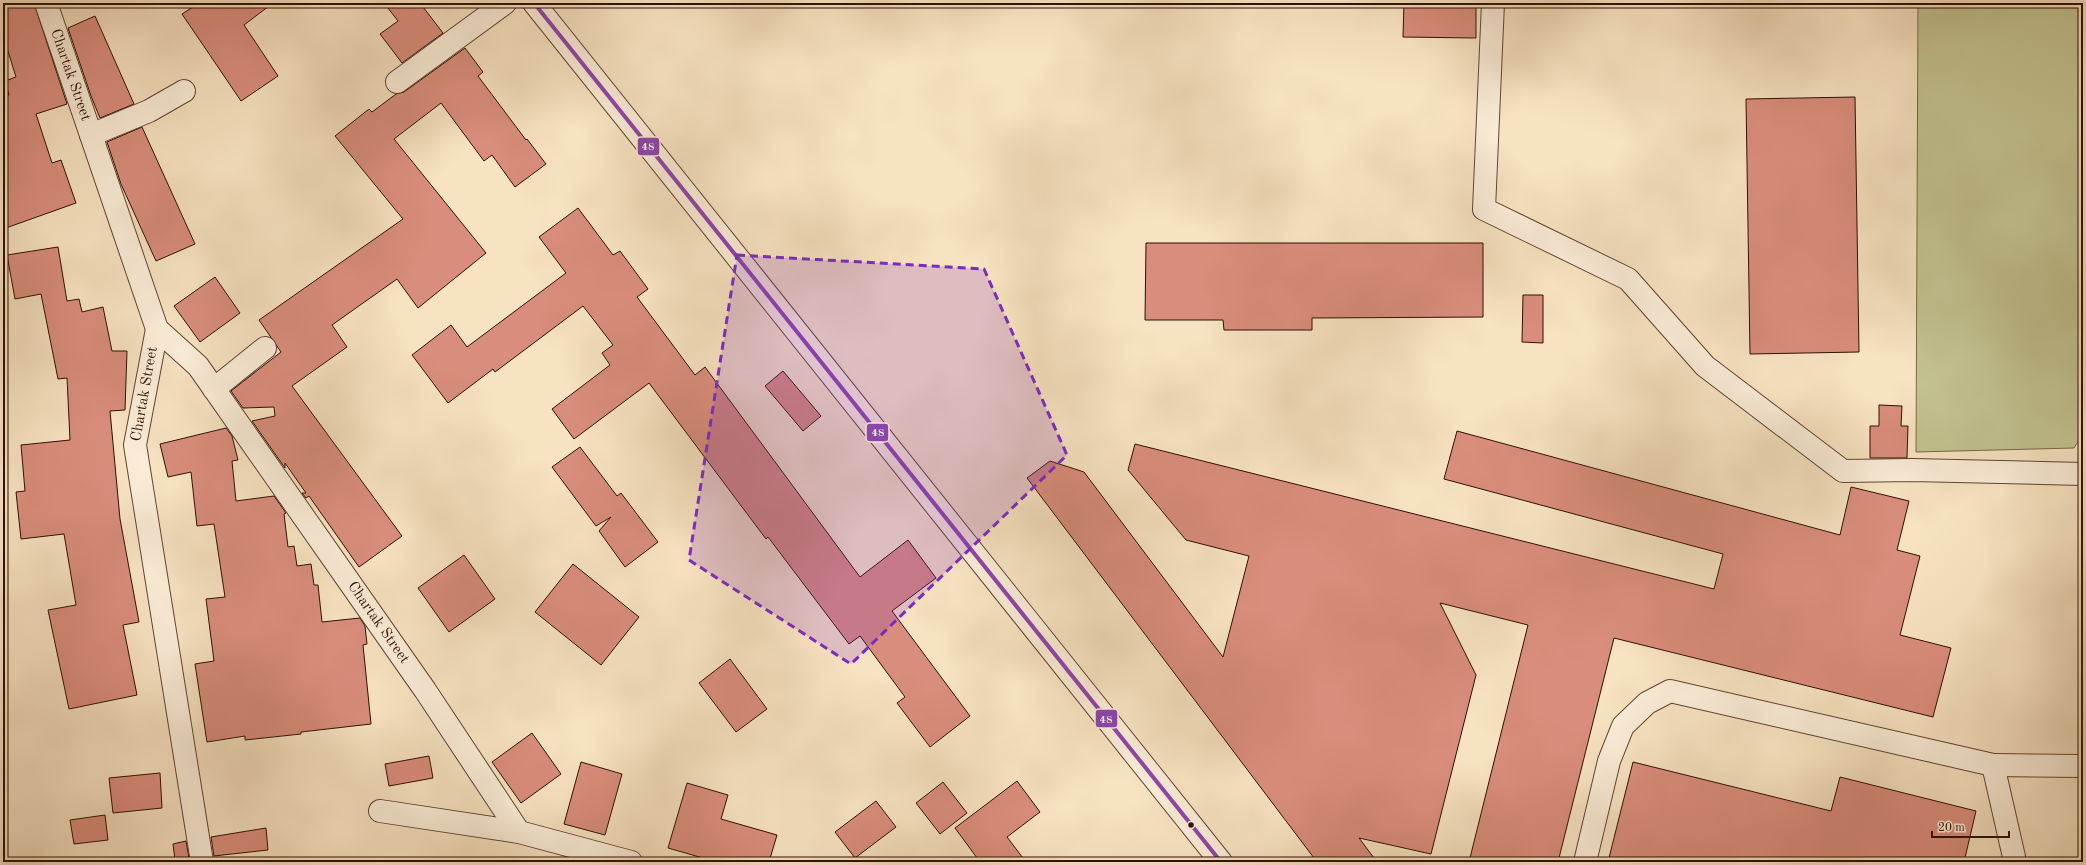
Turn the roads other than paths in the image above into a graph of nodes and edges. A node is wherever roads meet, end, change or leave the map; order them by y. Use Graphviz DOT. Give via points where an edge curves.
graph roads {
  1 [pos="46,3"];
  2 [pos="505,3"];
  3 [pos="534,3"];
  4 [pos="1493,3"];
  5 [pos="397,82"];
  6 [pos="184,91"];
  7 [pos="91,135"];
  8 [pos="157,329"];
  9 [pos="265,348"];
  10 [pos="214,389"];
  11 [pos="2083,474"];
  12 [pos="1993,765"];
  13 [pos="2083,766"];
  14 [pos="380,811"];
  15 [pos="519,832"];
  16 [pos="202,862"];
  17 [pos="631,862"];
  18 [pos="1221,862"];
  19 [pos="1585,862"];
  20 [pos="2012,862"];
  1 -- 7 [label="street, Chartak Street"];
  2 -- 5 [label="street"];
  3 -- 18 [label="street"];
  4 -- 11 [label="street" via="1484,209 1628,280 1705,366 1843,471"];
  6 -- 7 [label="street" via="149,111"];
  7 -- 8 [label="street, Chartak Street"];
  8 -- 10 [label="street, Chartak Street" via="198,366"];
  8 -- 16 [label="street, Chartak Street" via="135,445"];
  9 -- 10 [label="street"];
  10 -- 15 [label="street, Chartak Street" via="424,690"];
  12 -- 13 [label="street"];
  12 -- 19 [label="street" via="1670,691 1647,703 1623,726 1609,761"];
  12 -- 20 [label="street" via="2014,857"];
  14 -- 15 [label="street"];
  15 -- 17 [label="street"];
}
